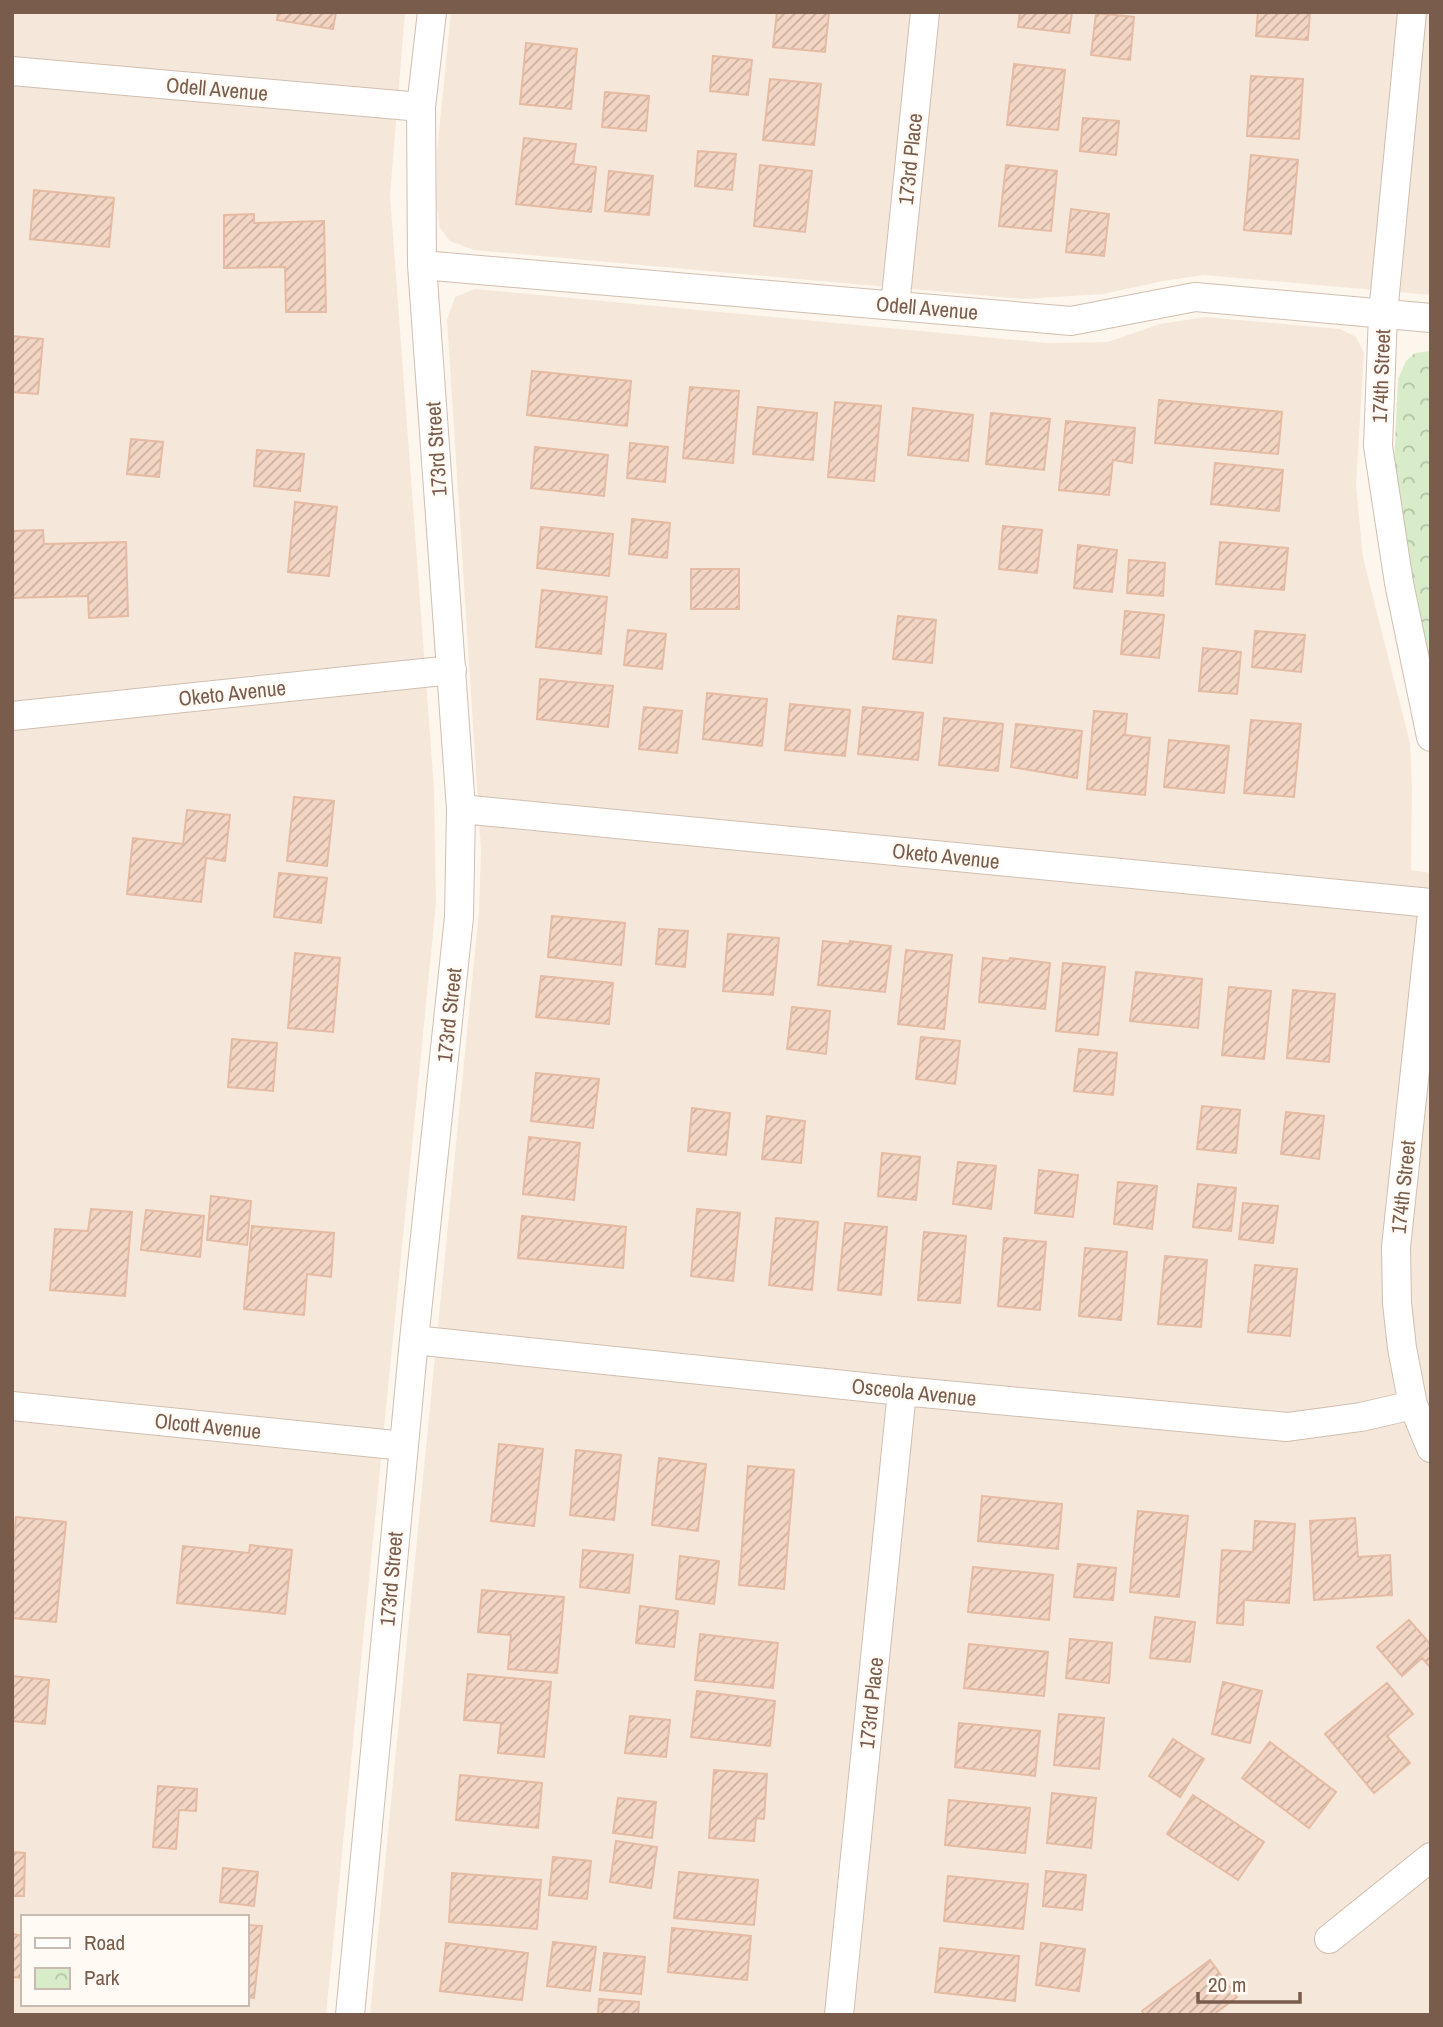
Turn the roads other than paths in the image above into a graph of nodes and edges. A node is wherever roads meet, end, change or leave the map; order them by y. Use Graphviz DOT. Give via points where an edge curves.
graph roads {
  1 [pos="432,12"];
  2 [pos="925,12"];
  3 [pos="1412,12"];
  4 [pos="12,71"];
  5 [pos="421,107"];
  6 [pos="422,265"];
  7 [pos="895,306"];
  8 [pos="1383,314"];
  9 [pos="1431,318"];
  10 [pos="452,670"];
  11 [pos="12,716"];
  12 [pos="1431,737"];
  13 [pos="461,809"];
  14 [pos="1431,903"];
  15 [pos="1431,922"];
  16 [pos="414,1340"];
  17 [pos="902,1391"];
  18 [pos="1413,1405"];
  19 [pos="12,1406"];
  20 [pos="404,1446"];
  21 [pos="1431,1448"];
  22 [pos="1431,1857"];
  23 [pos="1329,1939"];
  24 [pos="350,2015"];
  25 [pos="839,2015"];
  1 -- 5 [label="street, 173rd Street"];
  2 -- 7 [label="street, 173rd Place"];
  3 -- 8 [label="street, 174th Street"];
  4 -- 5 [label="street, Odell Avenue"];
  5 -- 6 [label="street, 173rd Street"];
  6 -- 7 [label="street, Odell Avenue"];
  6 -- 10 [label="street, 173rd Street"];
  7 -- 8 [label="street, Odell Avenue" via="1071,321 1195,297"];
  8 -- 9 [label="street, Odell Avenue"];
  8 -- 12 [label="street, 174th Street" via="1378,446 1399,583"];
  10 -- 11 [label="street, Oketo Avenue"];
  10 -- 13 [label="street, 173rd Street"];
  13 -- 14 [label="street, Oketo Avenue"];
  13 -- 16 [label="street, 173rd Street" via="459,917"];
  15 -- 18 [label="street, 174th Street" via="1396,1247 1397,1303"];
  16 -- 17 [label="street, Osceola Avenue"];
  16 -- 20 [label="street, 173rd Street"];
  17 -- 18 [label="street, Osceola Avenue" via="1287,1427"];
  17 -- 25 [label="street, 173rd Place"];
  18 -- 21 [label="street, 174th Street"];
  19 -- 20 [label="street, Olcott Avenue"];
  20 -- 24 [label="street, 173rd Street"];
  22 -- 23 [label="street"];
}
